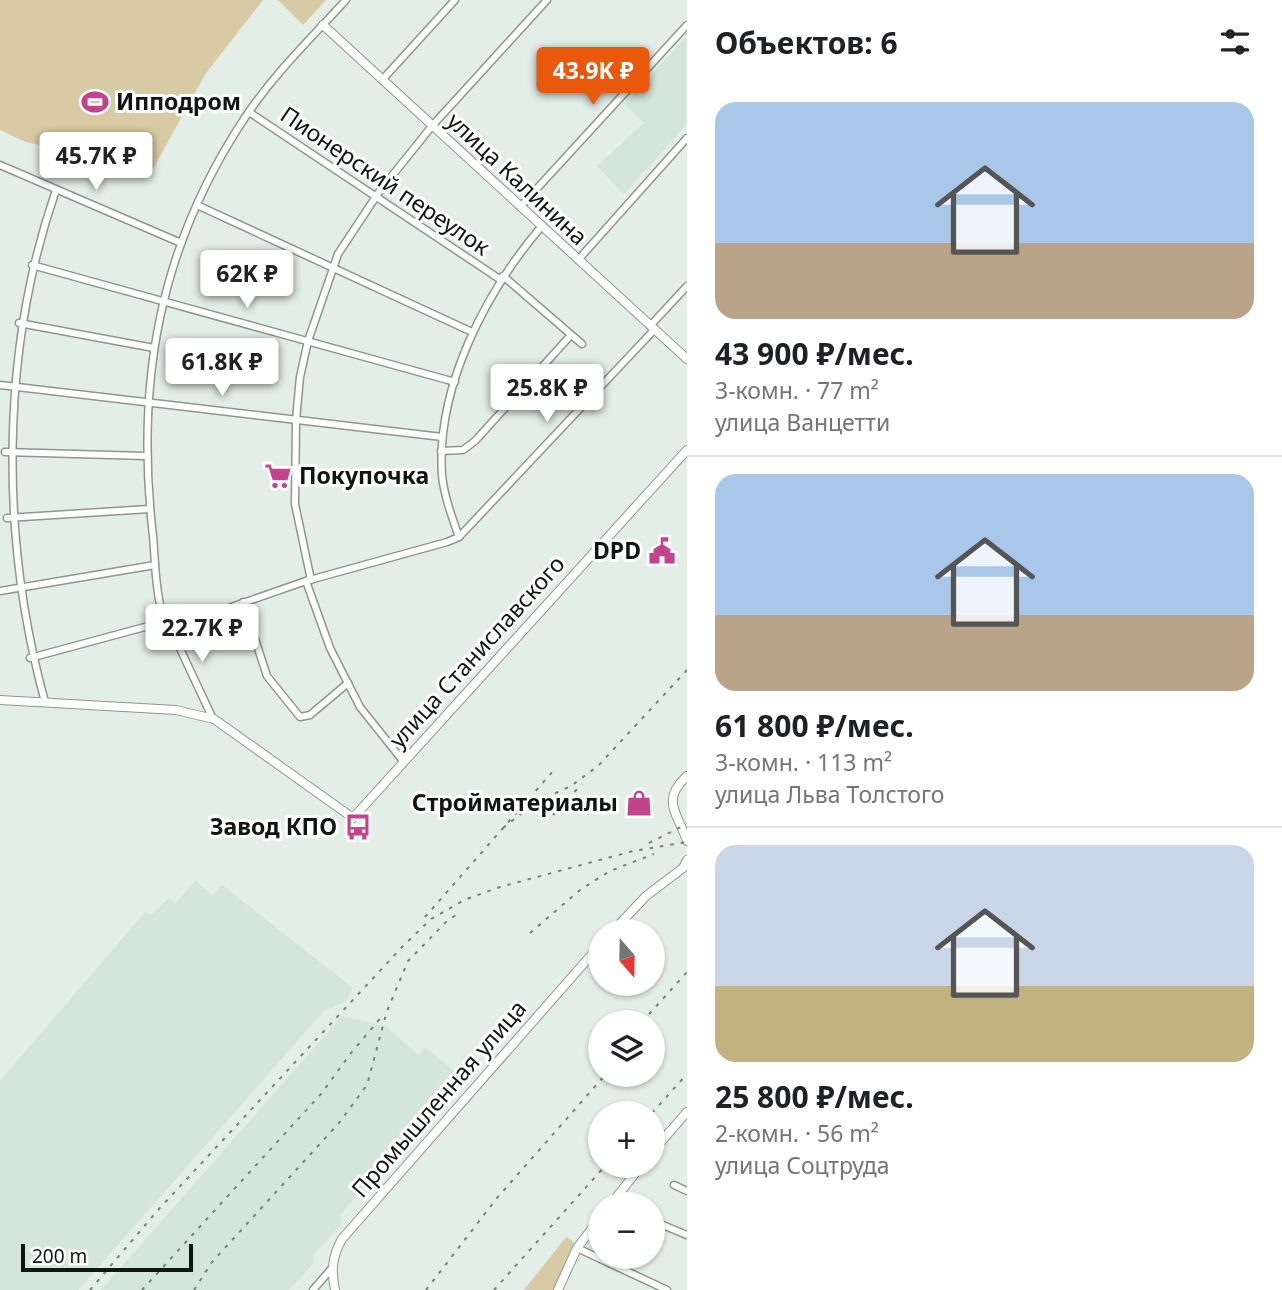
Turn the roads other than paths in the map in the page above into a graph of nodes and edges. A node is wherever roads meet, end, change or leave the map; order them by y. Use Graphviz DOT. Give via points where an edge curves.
graph roads {
  1 [pos="346,0"];
  2 [pos="455,0"];
  3 [pos="547,0"];
  4 [pos="323,25"];
  5 [pos="687,25"];
  6 [pos="382,80"];
  7 [pos="249,111"];
  8 [pos="432,126"];
  9 [pos="687,138"];
  10 [pos="0,165"];
  11 [pos="56,190"];
  12 [pos="376,197"];
  13 [pos="197,205"];
  14 [pos="520,207"];
  15 [pos="541,227"];
  16 [pos="181,243"];
  17 [pos="578,260"];
  18 [pos="32,265"];
  19 [pos="334,266"];
  20 [pos="502,278"];
  21 [pos="687,286"];
  22 [pos="163,301"];
  23 [pos="19,323"];
  24 [pos="652,328"];
  25 [pos="472,331"];
  26 [pos="571,335"];
  27 [pos="308,341"];
  28 [pos="582,344"];
  29 [pos="154,348"];
  30 [pos="687,359"];
  31 [pos="455,382"];
  32 [pos="0,386"];
  33 [pos="9,387"];
  34 [pos="147,403"];
  35 [pos="296,420"];
  36 [pos="442,438"];
  37 [pos="687,450"];
  38 [pos="441,451"];
  39 [pos="5,452"];
  40 [pos="146,456"];
  41 [pos="149,509"];
  42 [pos="7,518"];
  43 [pos="459,537"];
  44 [pos="155,565"];
  45 [pos="309,581"];
  46 [pos="15,589"];
  47 [pos="0,591"];
  48 [pos="243,602"];
  49 [pos="167,621"];
  50 [pos="171,628"];
  51 [pos="30,658"];
  52 [pos="348,683"];
  53 [pos="0,700"];
  54 [pos="45,702"];
  55 [pos="214,719"];
  56 [pos="402,761"];
  57 [pos="687,776"];
  58 [pos="687,841"];
  59 [pos="687,860"];
  60 [pos="624,919"];
  61 [pos="588,959"];
  62 [pos="687,1112"];
  63 [pos="665,1137"];
  64 [pos="631,1178"];
  65 [pos="674,1185"];
  66 [pos="687,1191"];
  67 [pos="620,1192"];
  68 [pos="665,1226"];
  69 [pos="588,1234"];
  70 [pos="687,1234"];
  71 [pos="577,1248"];
  72 [pos="332,1268"];
  73 [pos="313,1290"];
  74 [pos="335,1290"];
  75 [pos="558,1290"];
  76 [pos="667,1290"];
  1 -- 4 [label="street"];
  2 -- 6 [label="street"];
  3 -- 8 [label="street"];
  4 -- 6 [label="main road, улица Калинина"];
  4 -- 7 [label="street"];
  5 -- 14 [label="street"];
  6 -- 8 [label="main road, улица Калинина"];
  7 -- 12 [label="street, Пионерский переулок"];
  7 -- 13 [label="street"];
  8 -- 12 [label="street"];
  8 -- 14 [label="main road, улица Калинина"];
  9 -- 17 [label="street"];
  10 -- 11 [label="street"];
  11 -- 16 [label="street"];
  11 -- 18 [label="street"];
  12 -- 19 [label="street"];
  12 -- 20 [label="street, Пионерский переулок"];
  13 -- 16 [label="street"];
  13 -- 19 [label="street"];
  14 -- 15 [label="main road, улица Калинина"];
  15 -- 17 [label="main road, улица Калинина"];
  15 -- 20 [label="street"];
  16 -- 22 [label="street"];
  17 -- 24 [label="main road, улица Калинина"];
  18 -- 22 [label="street"];
  18 -- 23 [label="street"];
  19 -- 25 [label="street"];
  19 -- 27 [label="street"];
  20 -- 25 [label="street"];
  20 -- 26 [label="street, Пионерский переулок"];
  21 -- 24 [label="street"];
  22 -- 27 [label="street"];
  22 -- 29 [label="street"];
  23 -- 29 [label="street"];
  23 -- 33 [label="street"];
  24 -- 30 [label="main road, улица Калинина"];
  24 -- 43 [label="street"];
  25 -- 31 [label="street"];
  26 -- 28 [label="street, Пионерский переулок"];
  26 -- 38 [label="street" via="475,441 463,450"];
  27 -- 31 [label="street"];
  27 -- 35 [label="street"];
  29 -- 34 [label="street"];
  31 -- 36 [label="street"];
  32 -- 33 [label="street"];
  33 -- 34 [label="street"];
  33 -- 39 [label="street"];
  34 -- 35 [label="street"];
  34 -- 40 [label="street"];
  35 -- 36 [label="street"];
  35 -- 45 [label="street" via="295,503"];
  36 -- 38 [label="street"];
  37 -- 56 [label="main road, улица Станиславского"];
  38 -- 43 [label="street" via="442,478"];
  39 -- 40 [label="street"];
  39 -- 42 [label="street"];
  40 -- 41 [label="street"];
  41 -- 42 [label="street"];
  41 -- 44 [label="street"];
  42 -- 46 [label="street"];
  43 -- 45 [label="street"];
  44 -- 46 [label="street"];
  44 -- 49 [label="street" via="160,606"];
  45 -- 48 [label="street"];
  45 -- 52 [label="street" via="330,648"];
  46 -- 47 [label="street"];
  46 -- 51 [label="street"];
  48 -- 50 [label="street"];
  48 -- 52 [label="street" via="267,676 300,717 310,715"];
  49 -- 50 [label="street"];
  49 -- 51 [label="street"];
  50 -- 55 [label="street"];
  51 -- 54 [label="street"];
  52 -- 56 [label="street" via="360,707"];
  53 -- 54 [label="main road"];
  54 -- 55 [label="main road" via="176,710"];
  55 -- 56 [label="main road, улица Станиславского" via="352,818"];
  57 -- 58 [label="main road" via="675,788 671,804"];
  59 -- 60 [label="main road"];
  61 -- 72 [label="main road, Промышленная улица" via="342,1239"];
  62 -- 63 [label="main road"];
  64 -- 67 [label="main road"];
  65 -- 66 [label="street"];
  68 -- 70 [label="street"];
  69 -- 71 [label="main road"];
  71 -- 75 [label="main road"];
  71 -- 76 [label="street"];
  72 -- 73 [label="street"];
  72 -- 74 [label="main road, Промышленная улица"];
}
